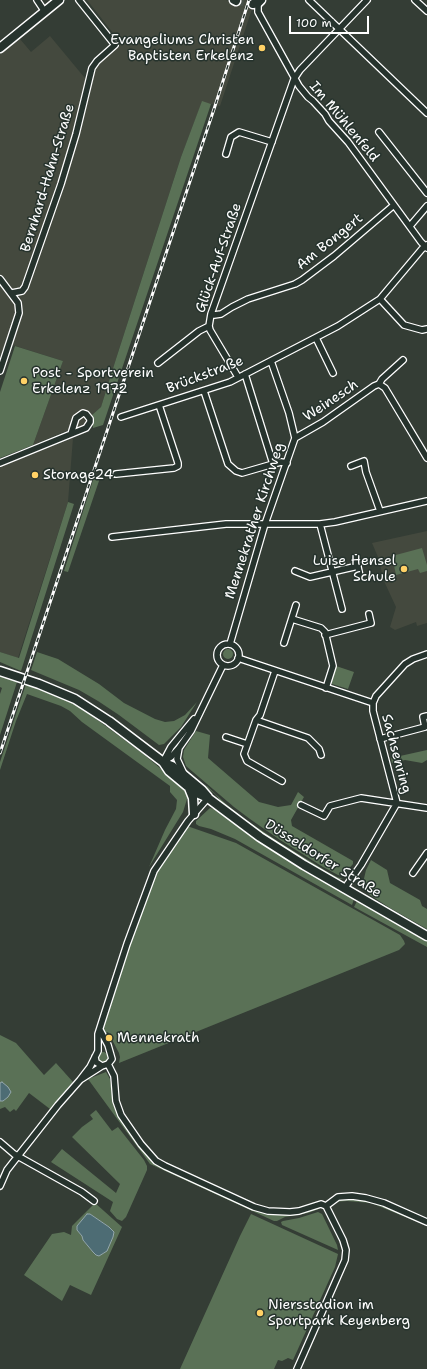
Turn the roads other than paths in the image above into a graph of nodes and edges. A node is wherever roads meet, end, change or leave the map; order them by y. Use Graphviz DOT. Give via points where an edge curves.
graph roads {
  1 [pos="37,0"];
  2 [pos="59,0"];
  3 [pos="79,0"];
  4 [pos="309,0"];
  5 [pos="367,0"];
  6 [pos="415,0"];
  7 [pos="257,2"];
  8 [pos="427,11"];
  9 [pos="45,12"];
  10 [pos="340,29"];
  11 [pos="0,48"];
  12 [pos="294,79"];
  13 [pos="427,112"];
  14 [pos="379,132"];
  15 [pos="272,142"];
  16 [pos="226,154"];
  17 [pos="427,193"];
  18 [pos="394,205"];
  19 [pos="427,206"];
  20 [pos="410,226"];
  21 [pos="426,246"];
  22 [pos="0,279"];
  23 [pos="12,294"];
  24 [pos="380,299"];
  25 [pos="211,314"];
  26 [pos="209,326"];
  27 [pos="427,329"];
  28 [pos="316,338"];
  29 [pos="403,360"];
  30 [pos="271,361"];
  31 [pos="158,363"];
  32 [pos="0,372"];
  33 [pos="245,374"];
  34 [pos="333,374"];
  35 [pos="238,377"];
  36 [pos="379,384"];
  37 [pos="204,391"];
  38 [pos="159,405"];
  39 [pos="121,417"];
  40 [pos="71,434"];
  41 [pos="295,438"];
  42 [pos="427,458"];
  43 [pos="0,463"];
  44 [pos="287,463"];
  45 [pos="272,464"];
  46 [pos="351,466"];
  47 [pos="116,474"];
  48 [pos="427,501"];
  49 [pos="380,512"];
  50 [pos="266,524"];
  51 [pos="320,524"];
  52 [pos="112,537"];
  53 [pos="356,558"];
  54 [pos="358,566"];
  55 [pos="333,571"];
  56 [pos="294,572"];
  57 [pos="360,576"];
  58 [pos="296,605"];
  59 [pos="342,608"];
  60 [pos="369,614"];
  61 [pos="292,619"];
  62 [pos="325,635"];
  63 [pos="284,643"];
  64 [pos="230,644"];
  65 [pos="427,654"];
  66 [pos="238,658"];
  67 [pos="223,665"];
  68 [pos="0,671"];
  69 [pos="275,671"];
  70 [pos="326,688"];
  71 [pos="373,703"];
  72 [pos="198,714"];
  73 [pos="427,716"];
  74 [pos="256,720"];
  75 [pos="226,737"];
  76 [pos="380,739"];
  77 [pos="248,744"];
  78 [pos="179,748"];
  79 [pos="321,755"];
  80 [pos="163,762"];
  81 [pos="184,775"];
  82 [pos="282,782"];
  83 [pos="188,786"];
  84 [pos="208,798"];
  85 [pos="397,803"];
  86 [pos="301,806"];
  87 [pos="427,808"];
  88 [pos="194,814"];
  89 [pos="427,853"];
  90 [pos="413,873"];
  91 [pos="344,889"];
  92 [pos="427,936"];
  93 [pos="100,1030"];
  94 [pos="98,1051"];
  95 [pos="110,1052"];
  96 [pos="95,1057"];
  97 [pos="105,1065"];
  98 [pos="80,1080"];
  99 [pos="0,1142"];
  100 [pos="18,1156"];
  101 [pos="0,1186"];
  102 [pos="94,1201"];
  103 [pos="326,1206"];
  104 [pos="427,1222"];
  105 [pos="298,1369"];
  1 -- 9 [label="street"];
  2 -- 9 [label="main road"];
  3 -- 23 [label="street, Bernhard-Hahn-Straße" via="115,45 92,68 76,134 30,275 22,291"];
  4 -- 10 [label="street"];
  5 -- 10 [label="street, Glück-Auf-Straße"];
  6 -- 8 [label="street"];
  7 -- 12 [label="street, Im Mühlenfeld" via="258,12"];
  9 -- 11 [label="main road"];
  10 -- 12 [label="street, Glück-Auf-Straße"];
  10 -- 13 [label="street"];
  12 -- 15 [label="street, Glück-Auf-Straße"];
  12 -- 18 [label="street, Im Mühlenfeld" via="348,142"];
  14 -- 17 [label="street"];
  15 -- 16 [label="street" via="239,132 231,137"];
  15 -- 25 [label="street, Glück-Auf-Straße"];
  18 -- 20 [label="street, Im Mühlenfeld"];
  18 -- 25 [label="street, Am Bongert" via="302,280 248,299 221,314"];
  19 -- 20 [label="street"];
  20 -- 21 [label="street, Im Mühlenfeld"];
  21 -- 24 [label="street, Brückstraße"];
  22 -- 23 [label="street"];
  23 -- 32 [label="street" via="18,304 19,313"];
  24 -- 27 [label="street" via="404,325"];
  24 -- 28 [label="street, Brückstraße"];
  25 -- 26 [label="street, Glück-Auf-Straße"];
  26 -- 31 [label="street"];
  26 -- 35 [label="street, Glück-Auf-Straße"];
  28 -- 30 [label="street, Brückstraße"];
  28 -- 34 [label="street"];
  29 -- 36 [label="street, Weinesch"];
  30 -- 33 [label="street, Brückstraße"];
  30 -- 41 [label="street, Mennekrather Kirchweg"];
  33 -- 35 [label="street, Brückstraße"];
  33 -- 45 [label="street"];
  35 -- 37 [label="street, Brückstraße"];
  36 -- 41 [label="street, Weinesch"];
  36 -- 42 [label="street, Weinesch" via="385,388"];
  37 -- 38 [label="street, Brückstraße"];
  37 -- 45 [label="street" via="228,464 242,473"];
  38 -- 39 [label="street, Brückstraße"];
  38 -- 47 [label="street" via="178,466"];
  40 -- 43 [label="street"];
  41 -- 44 [label="street, Mennekrather Kirchweg"];
  44 -- 45 [label="street"];
  44 -- 50 [label="street, Mennekrather Kirchweg"];
  46 -- 49 [label="street" via="364,461"];
  48 -- 49 [label="street"];
  49 -- 51 [label="street"];
  50 -- 51 [label="street"];
  50 -- 52 [label="street" via="226,524"];
  50 -- 64 [label="street, Mennekrather Kirchweg"];
  51 -- 55 [label="street"];
  53 -- 54 [label="street"];
  54 -- 55 [label="street"];
  54 -- 57 [label="street"];
  55 -- 56 [label="street" via="310,577"];
  55 -- 59 [label="street"];
  58 -- 61 [label="street"];
  60 -- 62 [label="street" via="371,623"];
  61 -- 62 [label="street" via="320,628"];
  61 -- 63 [label="street"];
  62 -- 70 [label="street" via="333,666"];
  64 -- 66 [label="street" via="236,648"];
  64 -- 67 [label="street" via="223,644 216,653"];
  65 -- 71 [label="street" via="405,664 376,696"];
  66 -- 67 [label="street" via="234,664"];
  66 -- 69 [label="street, Sachsenring"];
  67 -- 72 [label="street"];
  68 -- 80 [label="main road, Düsseldorfer Straße" via="75,699 101,715"];
  69 -- 70 [label="street, Sachsenring"];
  69 -- 74 [label="street"];
  70 -- 71 [label="street, Sachsenring"];
  71 -- 76 [label="street, Sachsenring" via="372,711"];
  72 -- 78 [label="street" via="191,731"];
  72 -- 80 [label="street" via="171,747"];
  73 -- 76 [label="street" via="423,717 425,727"];
  74 -- 77 [label="street"];
  74 -- 79 [label="street" via="308,738 319,749"];
  75 -- 77 [label="street"];
  76 -- 85 [label="street, Sachsenring"];
  77 -- 82 [label="street" via="244,758"];
  78 -- 80 [label="street"];
  78 -- 81 [label="street" via="177,759"];
  80 -- 81 [label="main road, Düsseldorfer Straße"];
  80 -- 83 [label="main road, Düsseldorfer Straße" via="169,771"];
  81 -- 84 [label="main road, Düsseldorfer Straße"];
  83 -- 84 [label="main road, Düsseldorfer Straße"];
  83 -- 88 [label="main road" via="193,798"];
  84 -- 88 [label="street"];
  84 -- 91 [label="main road, Düsseldorfer Straße" via="260,837"];
  85 -- 86 [label="street" via="361,798 330,806 324,816"];
  85 -- 87 [label="street"];
  85 -- 91 [label="street, Sachsenring"];
  88 -- 93 [label="street" via="154,871 127,944"];
  89 -- 90 [label="street"];
  91 -- 92 [label="main road, Düsseldorfer Straße"];
  93 -- 94 [label="street"];
  93 -- 95 [label="street"];
  94 -- 95 [label="street" via="105,1049"];
  94 -- 96 [label="street"];
  95 -- 97 [label="street" via="112,1059"];
  96 -- 97 [label="street" via="98,1064"];
  96 -- 98 [label="street"];
  97 -- 98 [label="street"];
  97 -- 103 [label="street" via="114,1076 116,1101 121,1115 156,1161 254,1207 268,1211 290,1212 321,1204"];
  98 -- 100 [label="street"];
  99 -- 100 [label="street"];
  100 -- 101 [label="street" via="7,1170"];
  100 -- 102 [label="street"];
  103 -- 104 [label="street" via="338,1198 366,1198"];
  103 -- 105 [label="street" via="343,1240 345,1260"];
}
